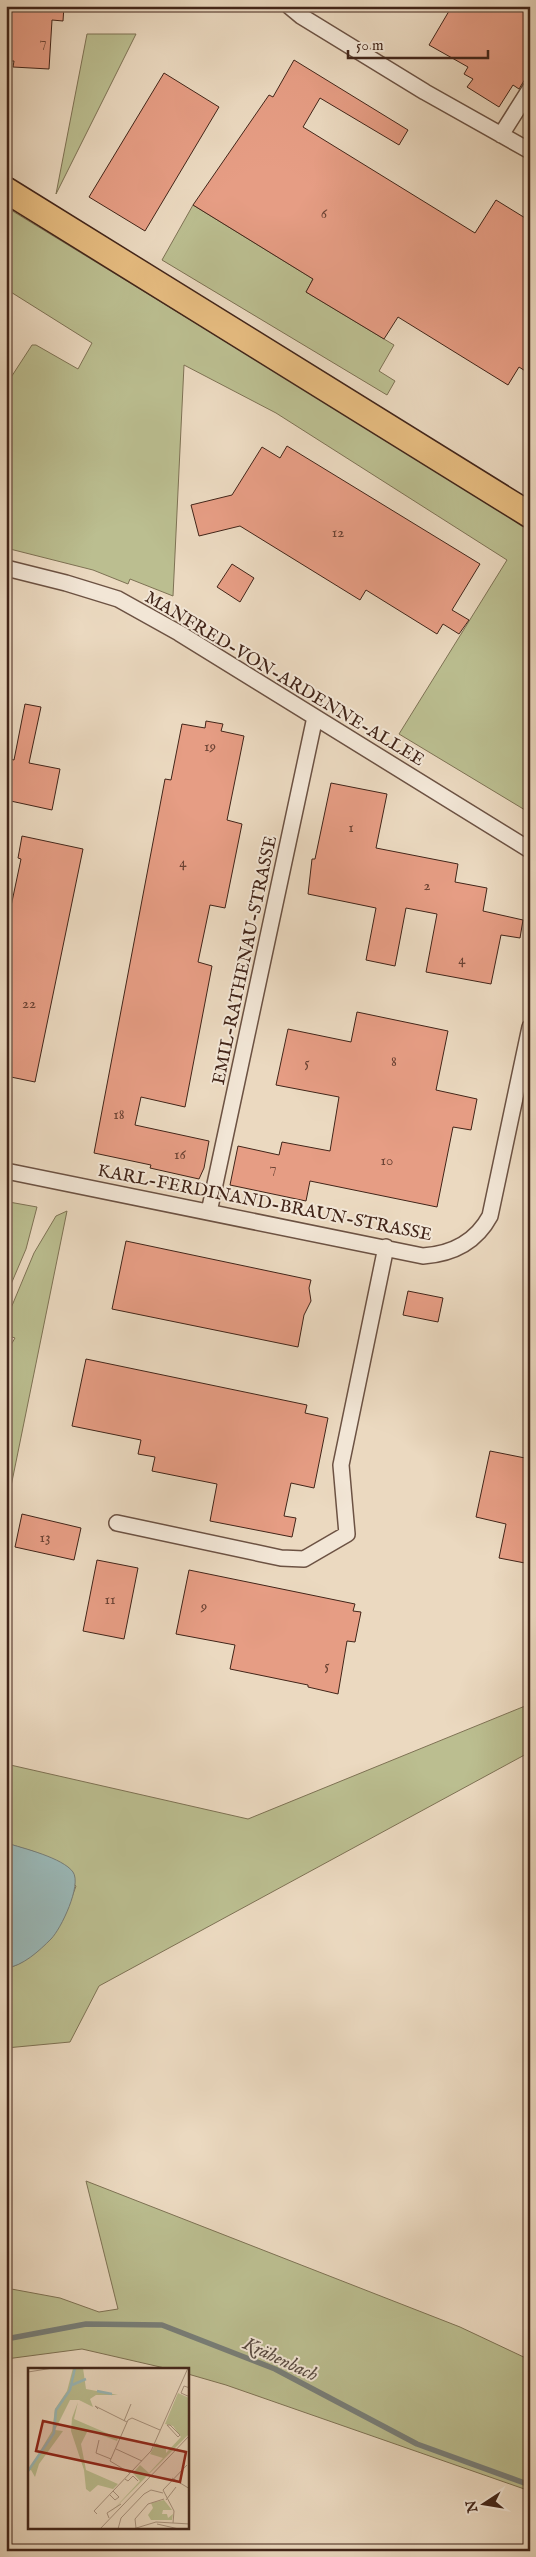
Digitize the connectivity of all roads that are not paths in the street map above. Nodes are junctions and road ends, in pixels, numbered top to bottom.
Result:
1 (289, 6) edge
2 (530, 88) edge
3 (501, 135) junction
4 (530, 151) edge
5 (6, 190) edge
6 (530, 515) edge
7 (6, 568) edge
8 (315, 716) junction
9 (530, 850) edge
10 (530, 1027) edge
11 (6, 1171) edge
12 (210, 1212) junction
13 (386, 1247) junction
14 (117, 1523) dead end

1 - 3 street
2 - 3 street
3 - 4 street
5 - 6 main road
7 - 8 street, MANFRED-VON-ARDENNE-ALLEE
8 - 9 street, MANFRED-VON-ARDENNE-ALLEE
8 - 12 street, EMIL-RATHENAU-STRASSE
10 - 13 street, KARL-FERDINAND-BRAUN-STRASSE
11 - 12 street, KARL-FERDINAND-BRAUN-STRASSE
12 - 13 street, KARL-FERDINAND-BRAUN-STRASSE
13 - 14 street

